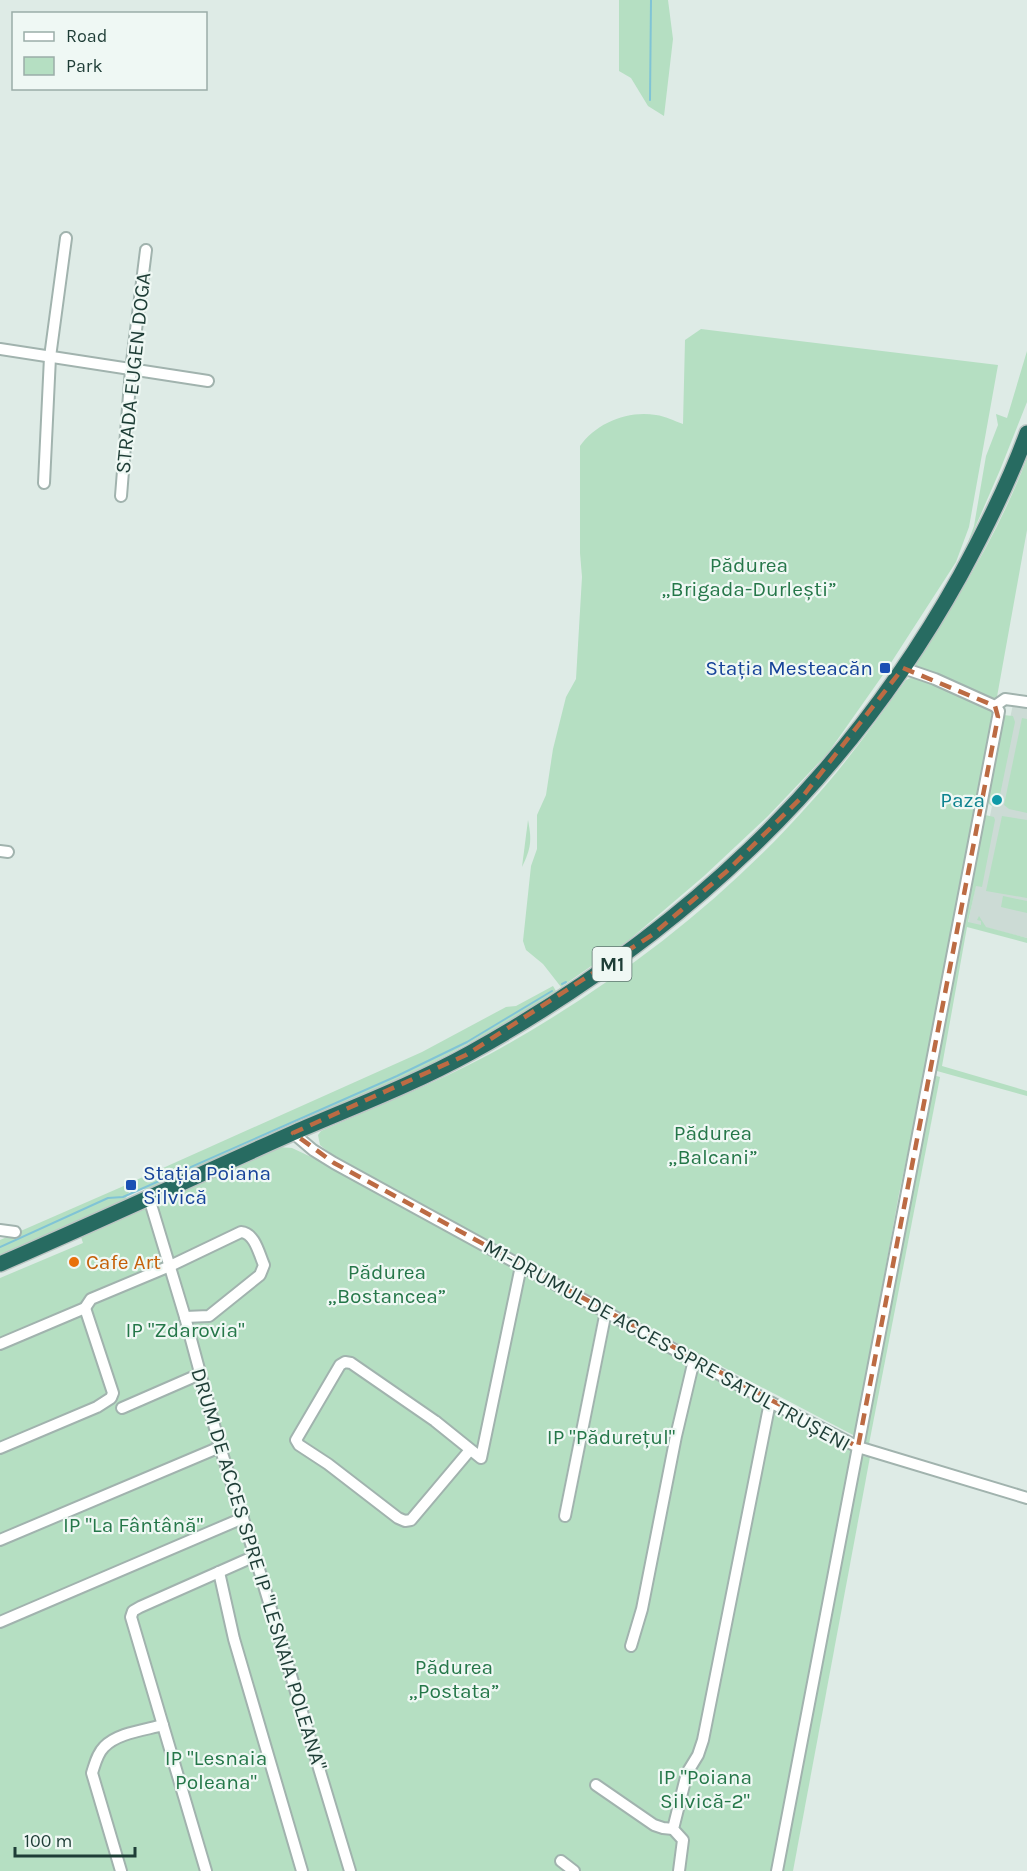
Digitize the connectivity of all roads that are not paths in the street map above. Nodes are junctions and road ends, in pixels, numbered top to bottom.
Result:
1 (66, 238) dead end
2 (146, 250) dead end
3 (0, 349) edge
4 (50, 357) junction
5 (131, 370) junction
6 (208, 381) dead end
7 (1027, 434) edge
8 (44, 483) dead end
9 (121, 496) dead end
10 (903, 668) junction
11 (1027, 702) edge
12 (995, 706) junction
13 (293, 1133) junction
14 (149, 1197) junction
15 (0, 1230) edge
16 (15, 1232) dead end
17 (0, 1264) edge
18 (170, 1266) junction
19 (521, 1266) junction
20 (85, 1308) junction
21 (606, 1311) junction
22 (185, 1317) junction
23 (0, 1344) edge
24 (694, 1360) junction
25 (200, 1374) junction
26 (770, 1402) junction
27 (122, 1408) dead end
28 (220, 1447) junction
29 (858, 1447) junction
30 (0, 1448) edge
31 (470, 1450) junction
32 (1027, 1498) edge
33 (565, 1516) dead end
34 (243, 1518) junction
35 (0, 1540) edge
36 (255, 1556) junction
37 (219, 1572) junction
38 (0, 1622) edge
39 (631, 1646) dead end
40 (163, 1725) junction
41 (596, 1785) dead end
42 (673, 1829) junction
43 (561, 1861) dead end
44 (121, 1871) edge
45 (206, 1871) edge
46 (302, 1871) edge
47 (350, 1871) edge
48 (574, 1871) edge
49 (679, 1871) edge
50 (777, 1871) edge

1 - 4 street
2 - 5 street, STRADA EUGEN DOGA
3 - 4 street
4 - 5 street
4 - 8 street
5 - 6 street
5 - 9 street, STRADA EUGEN DOGA
7 - 10 highway, M1
10 - 12 street
10 - 13 highway, M1
11 - 12 street
12 - 29 street
13 - 14 highway, M1
13 - 19 street, M1-DRUMUL DE ACCES SPRE SATUL TRUȘENI
14 - 17 highway, M1
14 - 18 street, DRUM DE ACCES SPRE IP "LESNAIA POLEANA"
15 - 16 street
18 - 20 street
18 - 22 street, DRUM DE ACCES SPRE IP "LESNAIA POLEANA"
18 - 22 street
19 - 21 street, M1-DRUMUL DE ACCES SPRE SATUL TRUȘENI
19 - 31 street
20 - 23 street
20 - 30 street
21 - 24 street, M1-DRUMUL DE ACCES SPRE SATUL TRUȘENI
21 - 33 street
22 - 25 street, DRUM DE ACCES SPRE IP "LESNAIA POLEANA"
24 - 26 street, M1-DRUMUL DE ACCES SPRE SATUL TRUȘENI
24 - 39 street
25 - 27 street
25 - 28 street, DRUM DE ACCES SPRE IP "LESNAIA POLEANA"
26 - 29 street, M1-DRUMUL DE ACCES SPRE SATUL TRUȘENI
26 - 42 street
28 - 34 street, DRUM DE ACCES SPRE IP "LESNAIA POLEANA"
28 - 35 street
29 - 32 street
29 - 50 street, M1-DRUMUL DE ACCES SPRE SATUL TRUȘENI
31 - 31 street
34 - 36 street, DRUM DE ACCES SPRE IP "LESNAIA POLEANA"
34 - 38 street
36 - 37 street
36 - 47 street, DRUM DE ACCES SPRE IP "LESNAIA POLEANA"
37 - 40 street
37 - 46 street
40 - 44 street
40 - 45 street
41 - 42 street
42 - 49 street
43 - 48 street

